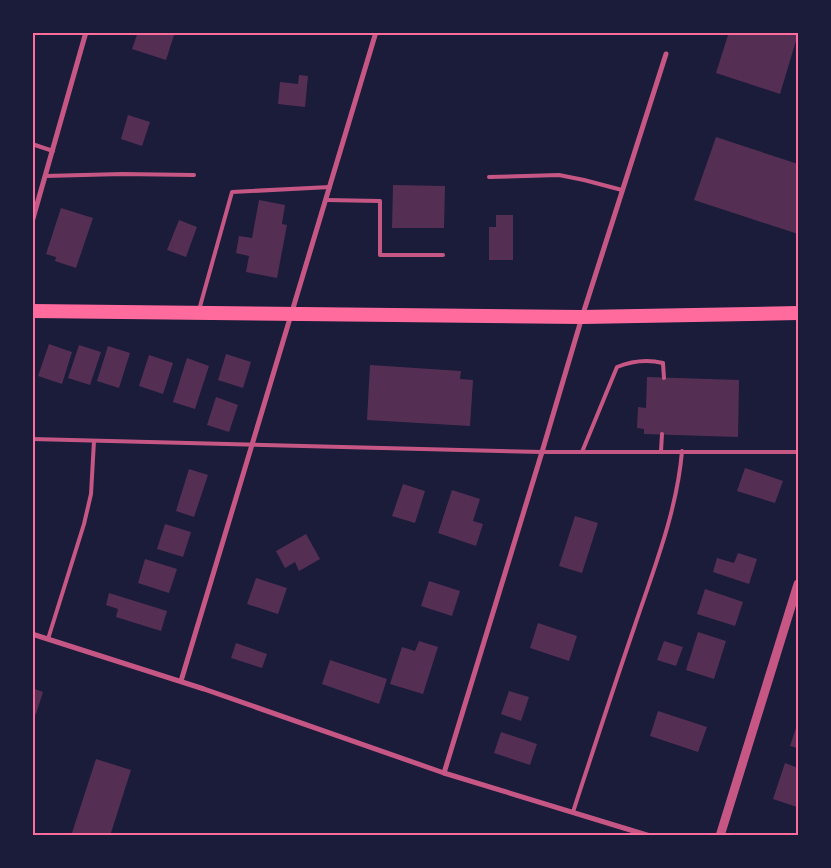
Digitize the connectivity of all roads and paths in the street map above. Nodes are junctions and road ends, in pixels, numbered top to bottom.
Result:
1 (86, 32) edge
2 (376, 32) edge
3 (666, 54) dead end
4 (32, 144) edge
5 (53, 151) junction
6 (45, 176) junction
7 (194, 176) dead end
8 (489, 177) dead end
9 (330, 187) junction
10 (622, 190) junction
11 (326, 200) junction
12 (32, 222) edge
13 (443, 255) dead end
14 (32, 311) edge
15 (198, 312) junction
16 (798, 313) edge
17 (292, 314) junction
18 (582, 317) junction
19 (664, 378) dead end
20 (662, 434) dead end
21 (32, 439) edge
22 (94, 441) junction
23 (252, 445) junction
24 (682, 451) junction
25 (542, 452) junction
26 (582, 452) junction
27 (661, 452) junction
28 (798, 452) edge
29 (798, 584) edge
30 (32, 634) edge
31 (48, 639) junction
32 (180, 681) junction
33 (444, 773) junction
34 (573, 812) junction
35 (650, 836) edge
36 (720, 836) edge

1 - 5 street
2 - 9 street
3 - 10 street
4 - 5 lane
5 - 6 street
6 - 7 lane
6 - 12 street
8 - 10 lane
9 - 11 street
9 - 15 lane
10 - 18 street
11 - 13 lane
11 - 17 street
14 - 15 highway
15 - 17 highway
16 - 18 highway
17 - 18 highway
17 - 23 street
18 - 25 street
19 - 26 lane
20 - 27 lane
21 - 22 lane
22 - 23 lane
22 - 31 lane
23 - 25 lane
23 - 32 street
24 - 27 lane
24 - 28 lane
24 - 34 lane
25 - 26 lane
25 - 33 street
26 - 27 lane
29 - 36 street
30 - 31 street
31 - 32 street
32 - 33 street
33 - 34 street
34 - 35 street

